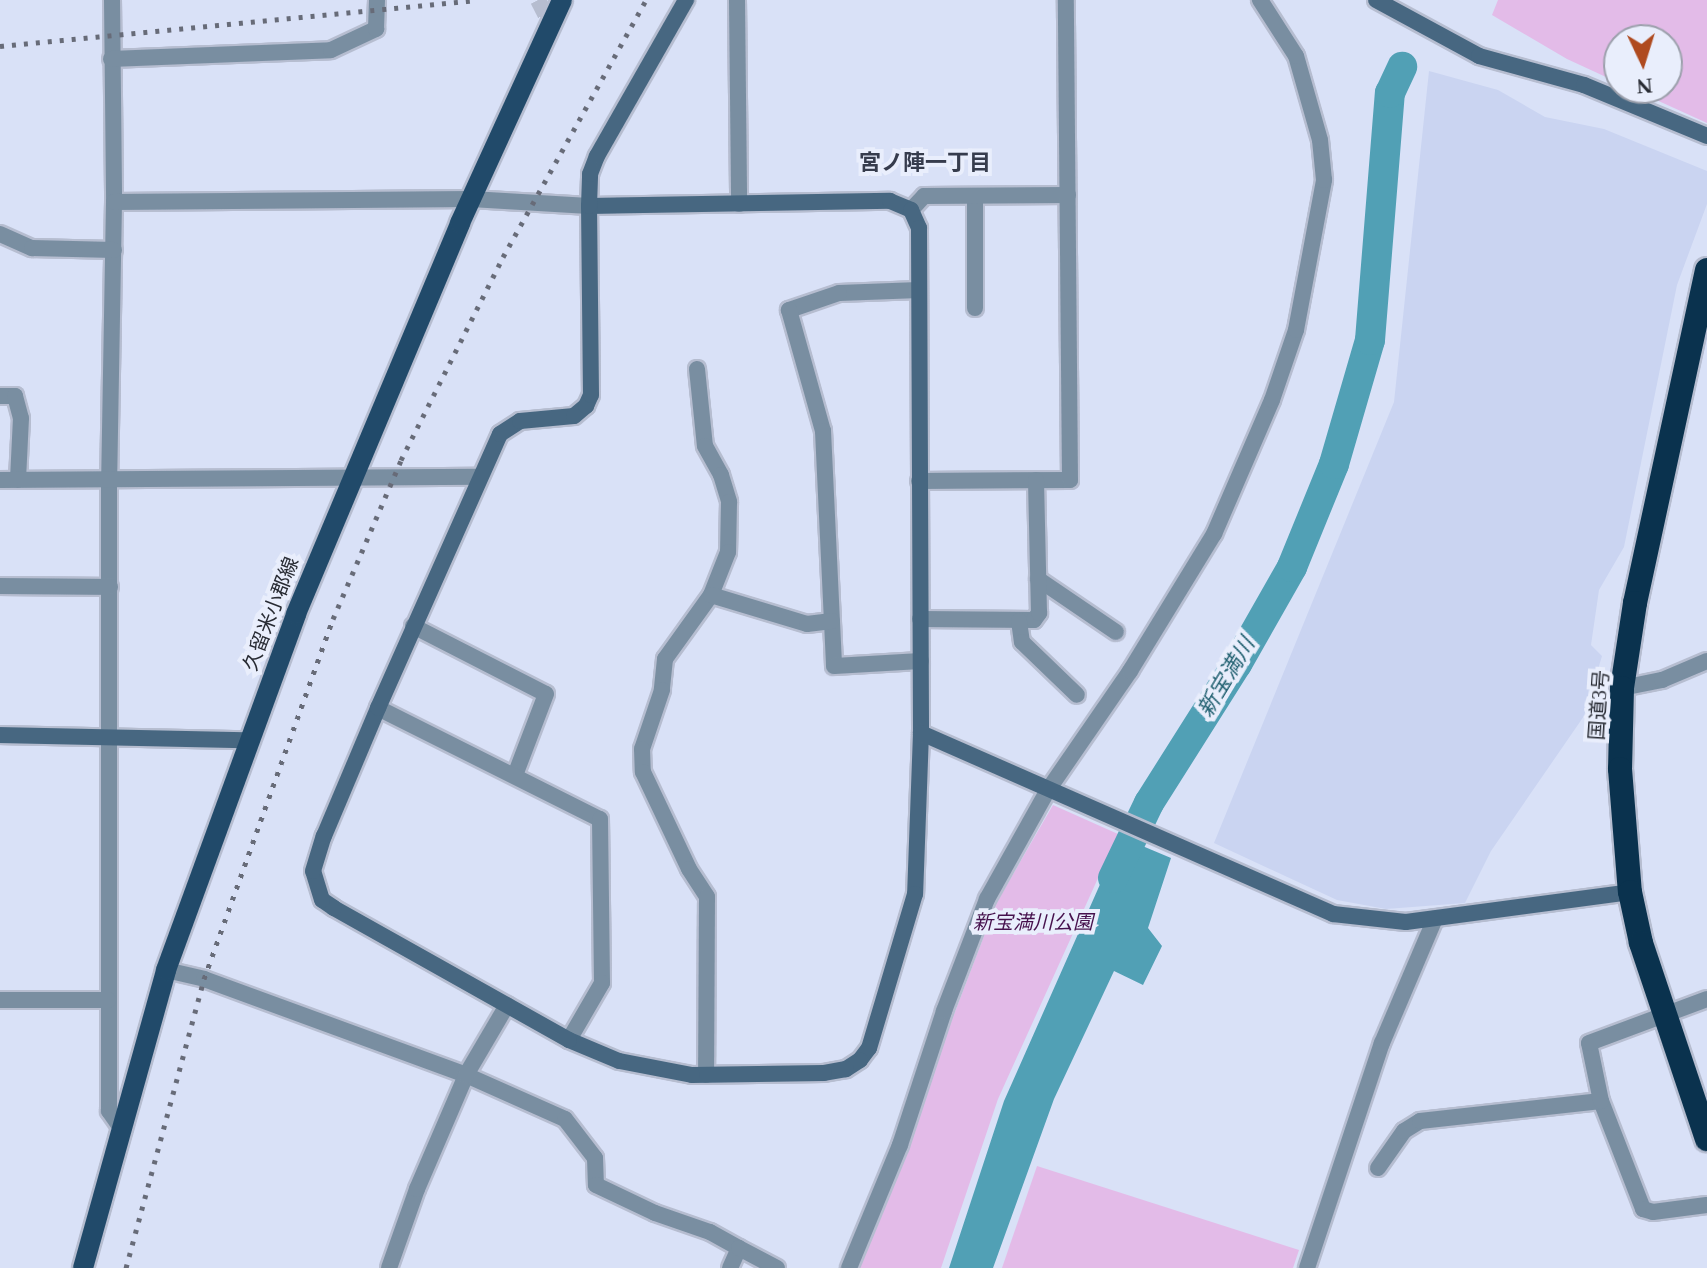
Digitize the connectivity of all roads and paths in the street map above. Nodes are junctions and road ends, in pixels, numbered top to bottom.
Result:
1 (112, 0) edge
2 (377, 0) edge
3 (562, 0) edge
4 (686, 0) edge
5 (737, 0) edge
6 (1066, 0) edge
7 (1260, 0) edge
8 (1376, 0) edge
9 (111, 59) junction
10 (1707, 136) edge
11 (1068, 195) junction
12 (975, 196) junction
13 (471, 199) junction
14 (114, 202) junction
15 (739, 204) junction
16 (589, 206) junction
17 (911, 210) junction
18 (0, 234) edge
19 (114, 250) junction
20 (1707, 270) edge
21 (919, 290) junction
22 (975, 308) dead end
23 (697, 369) dead end
24 (0, 396) edge
25 (352, 476) junction
26 (479, 477) junction
27 (0, 480) edge
28 (18, 480) junction
29 (109, 480) junction
30 (1036, 480) junction
31 (919, 481) junction
32 (1038, 579) junction
33 (0, 586) edge
34 (110, 587) junction
35 (711, 595) junction
36 (920, 619) junction
37 (832, 621) junction
38 (1019, 621) junction
39 (413, 626) junction
40 (1116, 632) dead end
41 (921, 661) junction
42 (1707, 661) edge
43 (1622, 688) junction
44 (1077, 695) dead end
45 (378, 708) junction
46 (921, 733) junction
47 (0, 735) edge
48 (111, 735) junction
49 (249, 740) junction
50 (515, 775) junction
51 (1048, 790) junction
52 (1630, 892) junction
53 (1435, 919) junction
54 (166, 970) junction
55 (1707, 999) edge
56 (0, 1000) edge
57 (108, 1000) junction
58 (507, 1005) junction
59 (1664, 1016) junction
60 (569, 1040) junction
61 (466, 1075) junction
62 (706, 1075) junction
63 (1601, 1101) junction
64 (123, 1131) junction
65 (1707, 1139) edge
66 (1378, 1168) dead end
67 (1707, 1205) edge
68 (739, 1248) junction
69 (83, 1268) edge
70 (389, 1268) edge
71 (730, 1268) edge
72 (777, 1268) edge
73 (849, 1268) edge
74 (1307, 1268) edge

1 - 9 street
2 - 9 street
3 - 13 main road, 久留米小郡線
4 - 16 street
5 - 15 street
6 - 11 street
7 - 51 street
8 - 10 street
9 - 14 street
11 - 12 street
11 - 30 street
12 - 17 street
12 - 22 street
13 - 14 street
13 - 16 street
13 - 25 main road, 久留米小郡線
14 - 19 street
15 - 16 street
15 - 17 street
16 - 26 street
17 - 21 street
18 - 19 street
19 - 29 street
20 - 43 highway, 国道3号
21 - 31 street
21 - 37 street
23 - 35 street
24 - 28 street
25 - 26 street
25 - 29 street
25 - 49 main road, 久留米小郡線
26 - 39 street
27 - 28 street
28 - 29 street
29 - 34 street
30 - 31 street
30 - 32 street
31 - 36 street
32 - 38 street
32 - 40 street
33 - 34 street
34 - 48 street
35 - 37 street
35 - 62 street
36 - 38 street
36 - 41 street
37 - 41 street
38 - 44 street
39 - 45 street
39 - 50 street
41 - 46 street
42 - 43 street
43 - 52 highway, 国道3号
45 - 50 street
45 - 58 street
46 - 51 street
46 - 62 street
47 - 48 street
48 - 49 street
48 - 57 street
49 - 54 main road, 久留米小郡線
50 - 60 street
51 - 53 street
51 - 73 street
52 - 53 street
52 - 59 highway, 国道3号
53 - 74 street
54 - 61 street
54 - 64 main road, 久留米小郡線
55 - 59 street
56 - 57 street
57 - 64 street
58 - 60 street
58 - 61 street
59 - 63 street
59 - 65 highway, 国道3号
60 - 62 street
61 - 68 street
61 - 70 street
63 - 66 street
63 - 67 street
64 - 69 main road, 久留米小郡線
68 - 71 street
68 - 72 street

